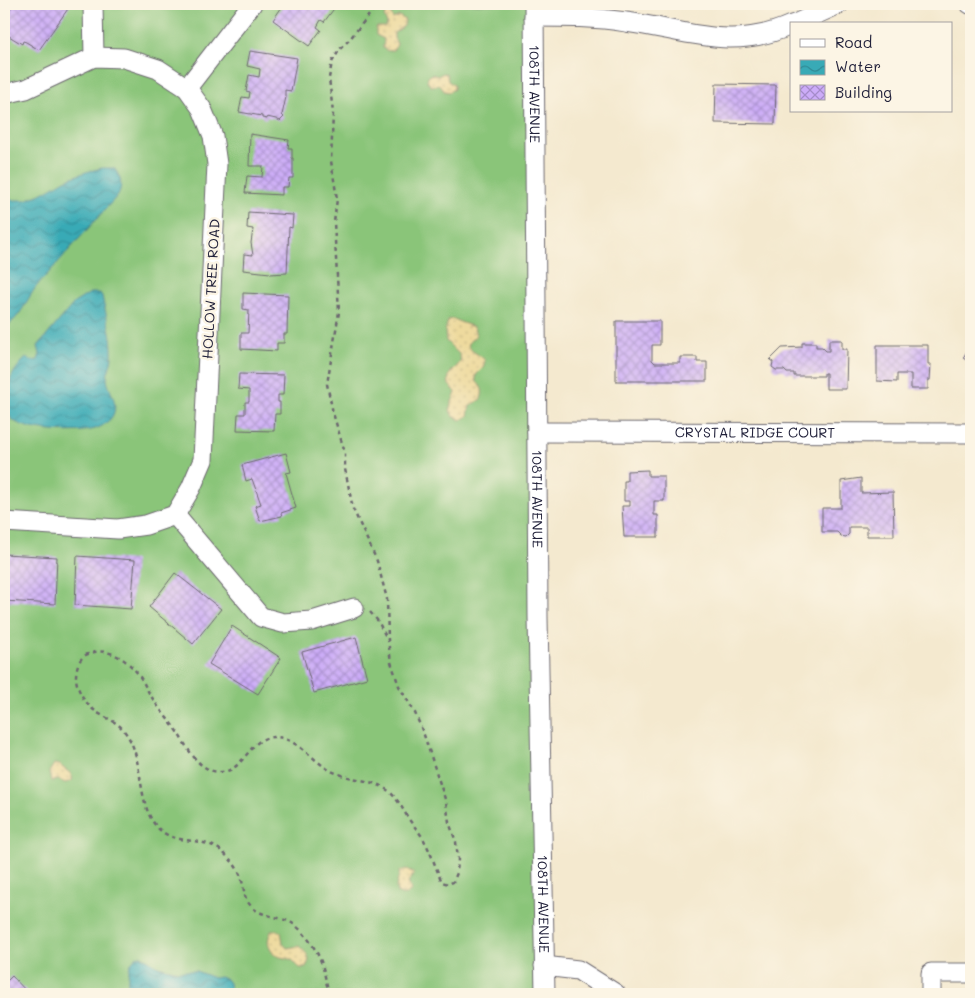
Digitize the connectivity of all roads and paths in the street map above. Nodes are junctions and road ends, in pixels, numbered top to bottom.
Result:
1 (93, 4) edge
2 (252, 4) edge
3 (840, 4) edge
4 (534, 10) edge
5 (800, 22) edge
6 (790, 25) edge
7 (94, 57) junction
8 (187, 88) junction
9 (4, 94) edge
10 (537, 432) junction
11 (971, 433) edge
12 (175, 515) junction
13 (4, 522) edge
14 (354, 608) joint
15 (388, 640) dead end
16 (544, 966) junction
17 (971, 973) edge
18 (544, 994) edge
19 (616, 994) edge
20 (931, 994) edge

1 - 7 street
2 - 8 street
3 - 5 street
4 - 6 street
4 - 10 street, 108TH AVENUE
7 - 8 street, HOLLOW TREE ROAD
7 - 9 street, HOLLOW TREE ROAD
8 - 12 street, HOLLOW TREE ROAD
10 - 11 street, CRYSTAL RIDGE COURT
10 - 16 street, 108TH AVENUE
12 - 13 street
12 - 14 street
14 - 15 path
16 - 18 street, 108TH AVENUE
16 - 19 street
17 - 20 street

